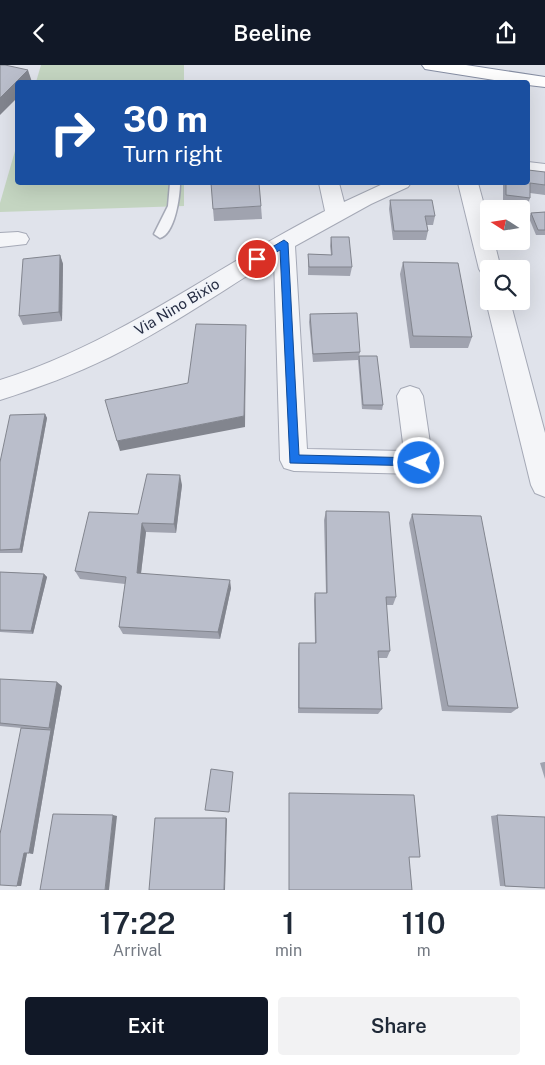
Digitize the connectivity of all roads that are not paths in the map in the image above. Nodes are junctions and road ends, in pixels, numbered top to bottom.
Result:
1 (431, 65) edge
2 (545, 82) edge
3 (530, 168) edge
4 (545, 170) edge
5 (175, 185) edge
6 (329, 185) edge
7 (396, 185) edge
8 (469, 185) edge
9 (336, 214) junction
10 (160, 234) dead end
11 (284, 243) junction
12 (488, 260) edge
13 (500, 310) edge
14 (0, 391) edge
15 (410, 396) dead end
16 (545, 485) edge

1 - 2 highway
3 - 4 street
5 - 10 lane
6 - 9 street
7 - 9 street, Via Nino Bixio
8 - 12 street
9 - 11 street, Via Nino Bixio
11 - 14 street, Via Nino Bixio
11 - 15 street
13 - 16 street

